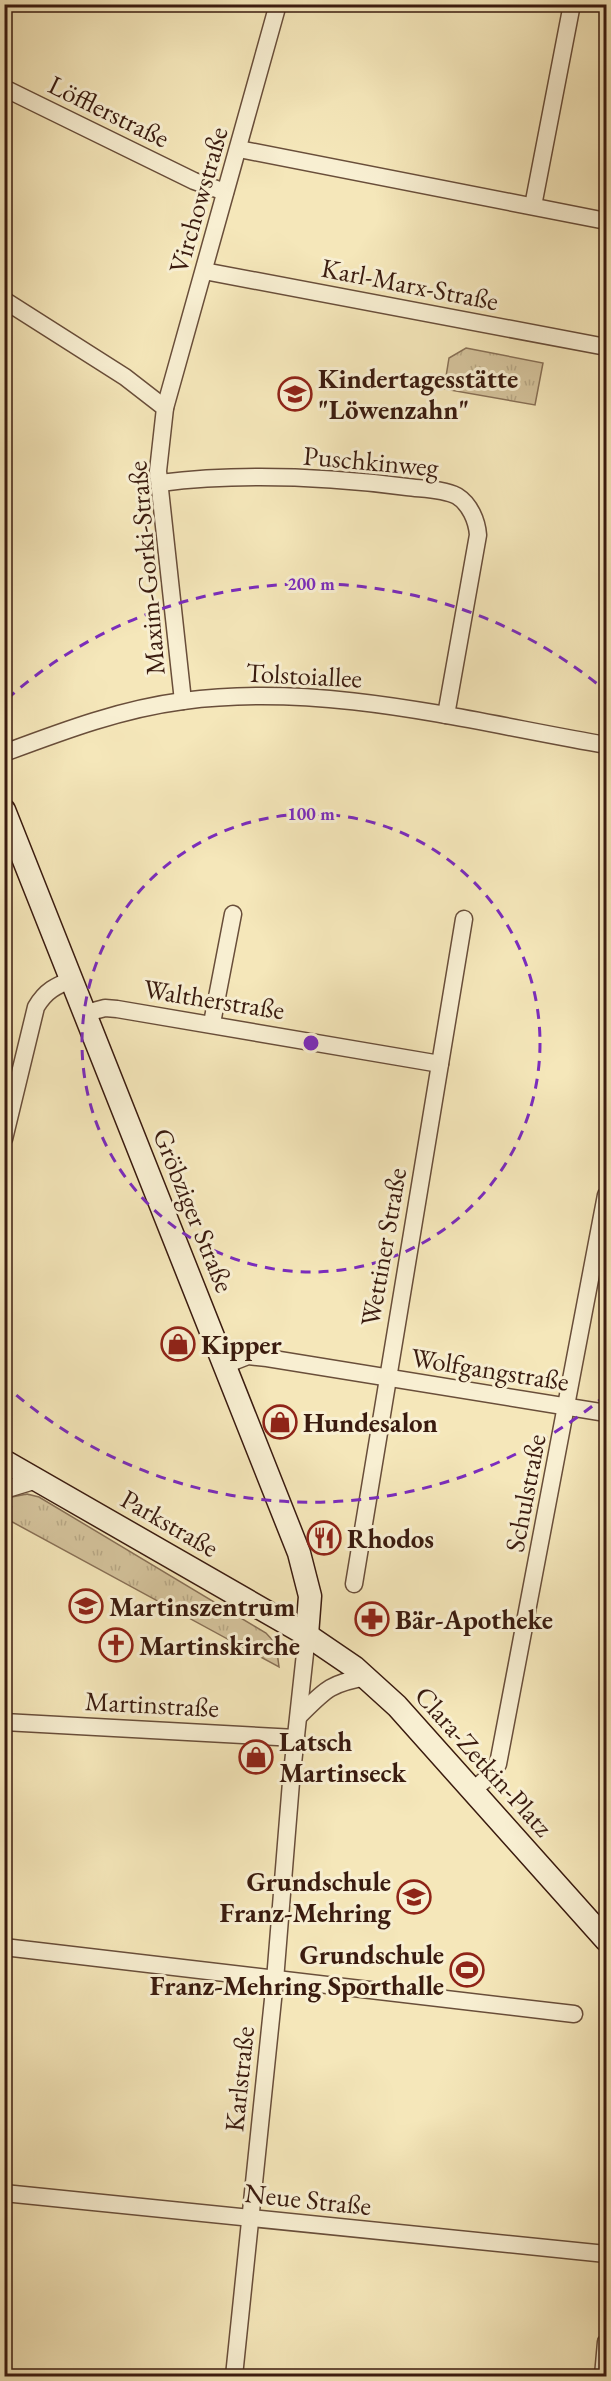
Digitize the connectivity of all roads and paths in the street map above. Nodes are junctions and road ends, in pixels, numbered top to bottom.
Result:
1 (572, 4) edge
2 (273, 6) edge
3 (4, 88) edge
4 (238, 149) junction
5 (225, 192) junction
6 (533, 206) junction
7 (606, 220) edge
8 (204, 271) junction
9 (4, 300) edge
10 (606, 346) edge
11 (165, 408) junction
12 (160, 483) junction
13 (183, 701) junction
14 (446, 715) junction
15 (606, 745) edge
16 (4, 753) edge
17 (4, 810) edge
18 (233, 914) dead end
19 (464, 919) dead end
20 (73, 980) junction
21 (86, 1013) junction
22 (212, 1023) junction
23 (440, 1064) junction
24 (4, 1139) edge
25 (606, 1195) edge
26 (225, 1365) junction
27 (387, 1379) junction
28 (567, 1407) junction
29 (606, 1413) edge
30 (4, 1461) edge
31 (37, 1480) junction
32 (4, 1490) edge
33 (354, 1584) dead end
34 (307, 1635) junction
35 (368, 1677) junction
36 (299, 1716) junction
37 (4, 1722) edge
38 (296, 1737) junction
39 (472, 1791) junction
40 (606, 1940) edge
41 (4, 1947) edge
42 (275, 1980) junction
43 (574, 2014) dead end
44 (4, 2193) edge
45 (250, 2219) junction
46 (606, 2254) edge
47 (606, 2342) edge
48 (234, 2376) edge
49 (603, 2376) edge

1 - 6 street
2 - 4 street, Virchowstraße
3 - 5 street, Löfflerstraße
4 - 5 street, Virchowstraße
4 - 6 street
5 - 8 street, Virchowstraße
6 - 7 street
8 - 10 street, Karl-Marx-Straße
8 - 11 street, Virchowstraße
9 - 11 street
11 - 12 street, Maxim-Gorki-Straße
12 - 13 street, Maxim-Gorki-Straße
12 - 14 street, Puschkinweg
13 - 14 street, Tolstoiallee
13 - 16 street, Tolstoiallee
14 - 15 street, Tolstoiallee
17 - 20 main road, Gröbziger Straße
18 - 22 street
19 - 23 street, Wettiner Straße
20 - 21 main road, Gröbziger Straße
20 - 24 street
21 - 22 street, Waltherstraße
21 - 26 main road, Gröbziger Straße
22 - 23 street, Waltherstraße
23 - 27 street, Wettiner Straße
25 - 28 street, Schulstraße
26 - 27 street, Wolfgangstraße
26 - 34 main road, Gröbziger Straße
27 - 28 street, Wolfgangstraße
27 - 33 street, Wettiner Straße
28 - 29 street, Wolfgangstraße
28 - 39 street, Schulstraße
30 - 31 main road, Parkstraße
31 - 32 street
31 - 34 main road, Parkstraße
34 - 35 main road, Clara-Zetkin-Platz
34 - 36 street, Karlstraße
35 - 36 street
35 - 39 main road, Clara-Zetkin-Platz
36 - 38 street, Karlstraße
37 - 38 street, Martinstraße
38 - 42 street, Karlstraße
39 - 40 main road, Clara-Zetkin-Platz
41 - 42 street
42 - 43 street
42 - 45 street, Karlstraße
44 - 45 street, Neue Straße
45 - 46 street, Neue Straße
45 - 48 street, Karlstraße
47 - 49 street

